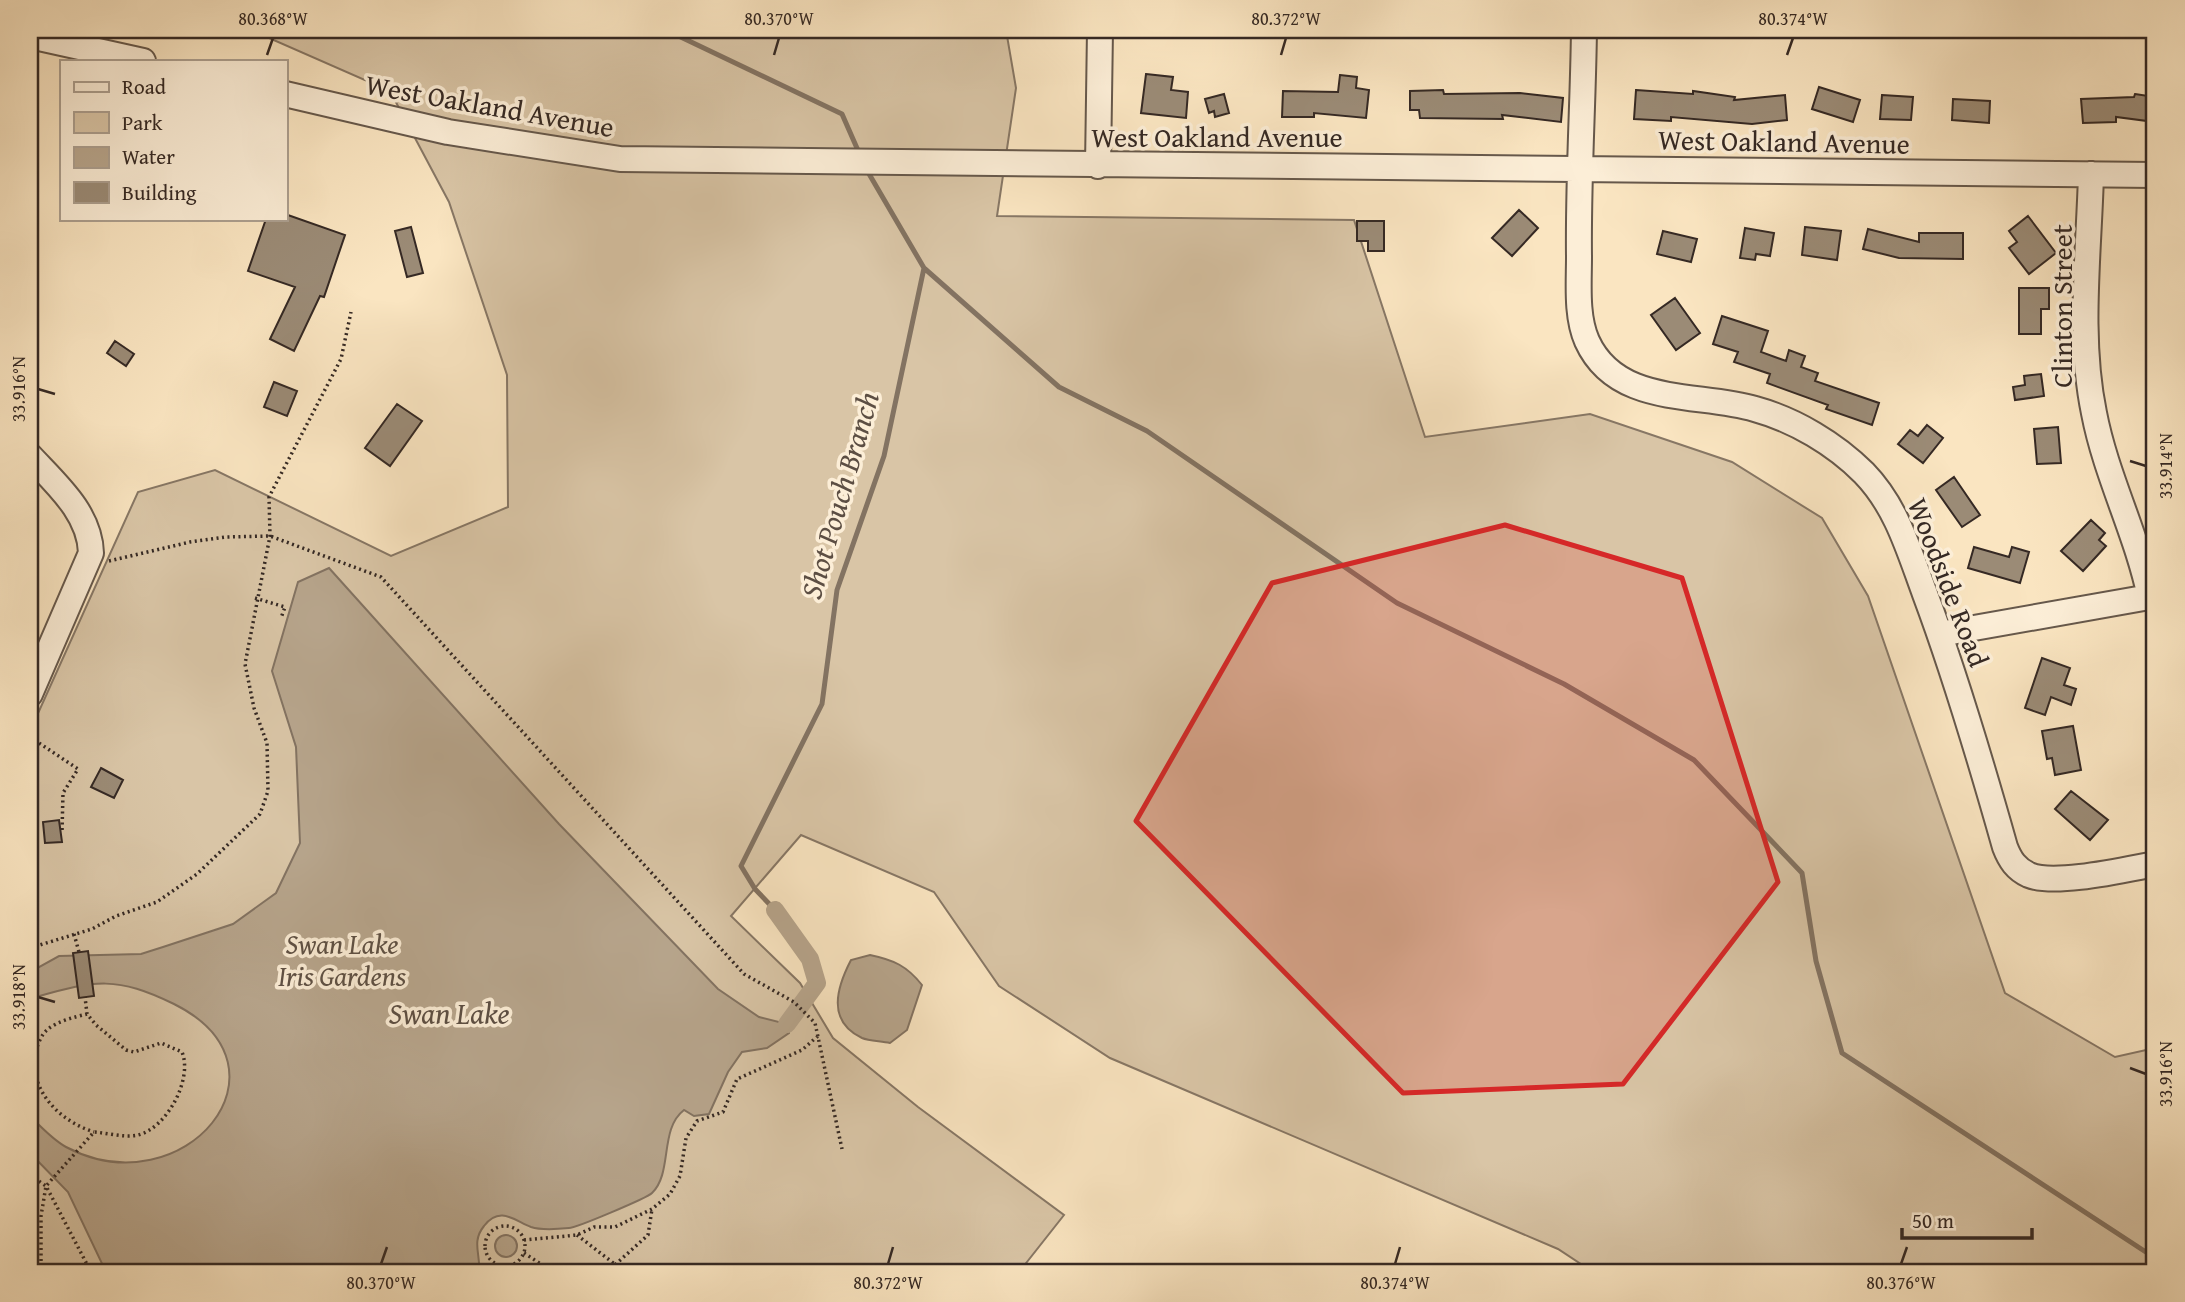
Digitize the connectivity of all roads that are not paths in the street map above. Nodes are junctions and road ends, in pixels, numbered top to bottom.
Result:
1 (1100, 30) edge
2 (1584, 30) edge
3 (30, 36) edge
4 (138, 60) edge
5 (287, 94) edge
6 (1098, 166) junction
7 (1581, 168) junction
8 (2091, 174) junction
9 (2155, 176) edge
10 (30, 456) edge
11 (2152, 596) edge
12 (1940, 634) junction
13 (30, 694) edge
14 (2155, 864) edge

1 - 6 street
2 - 7 street, Woodside Road
3 - 4 street
5 - 6 street, West Oakland Avenue
6 - 7 street, West Oakland Avenue
7 - 8 street, West Oakland Avenue
7 - 12 street, Woodside Road
8 - 9 street, West Oakland Avenue
8 - 11 street, Clinton Street
10 - 13 street
11 - 12 street
12 - 14 street, Woodside Road

